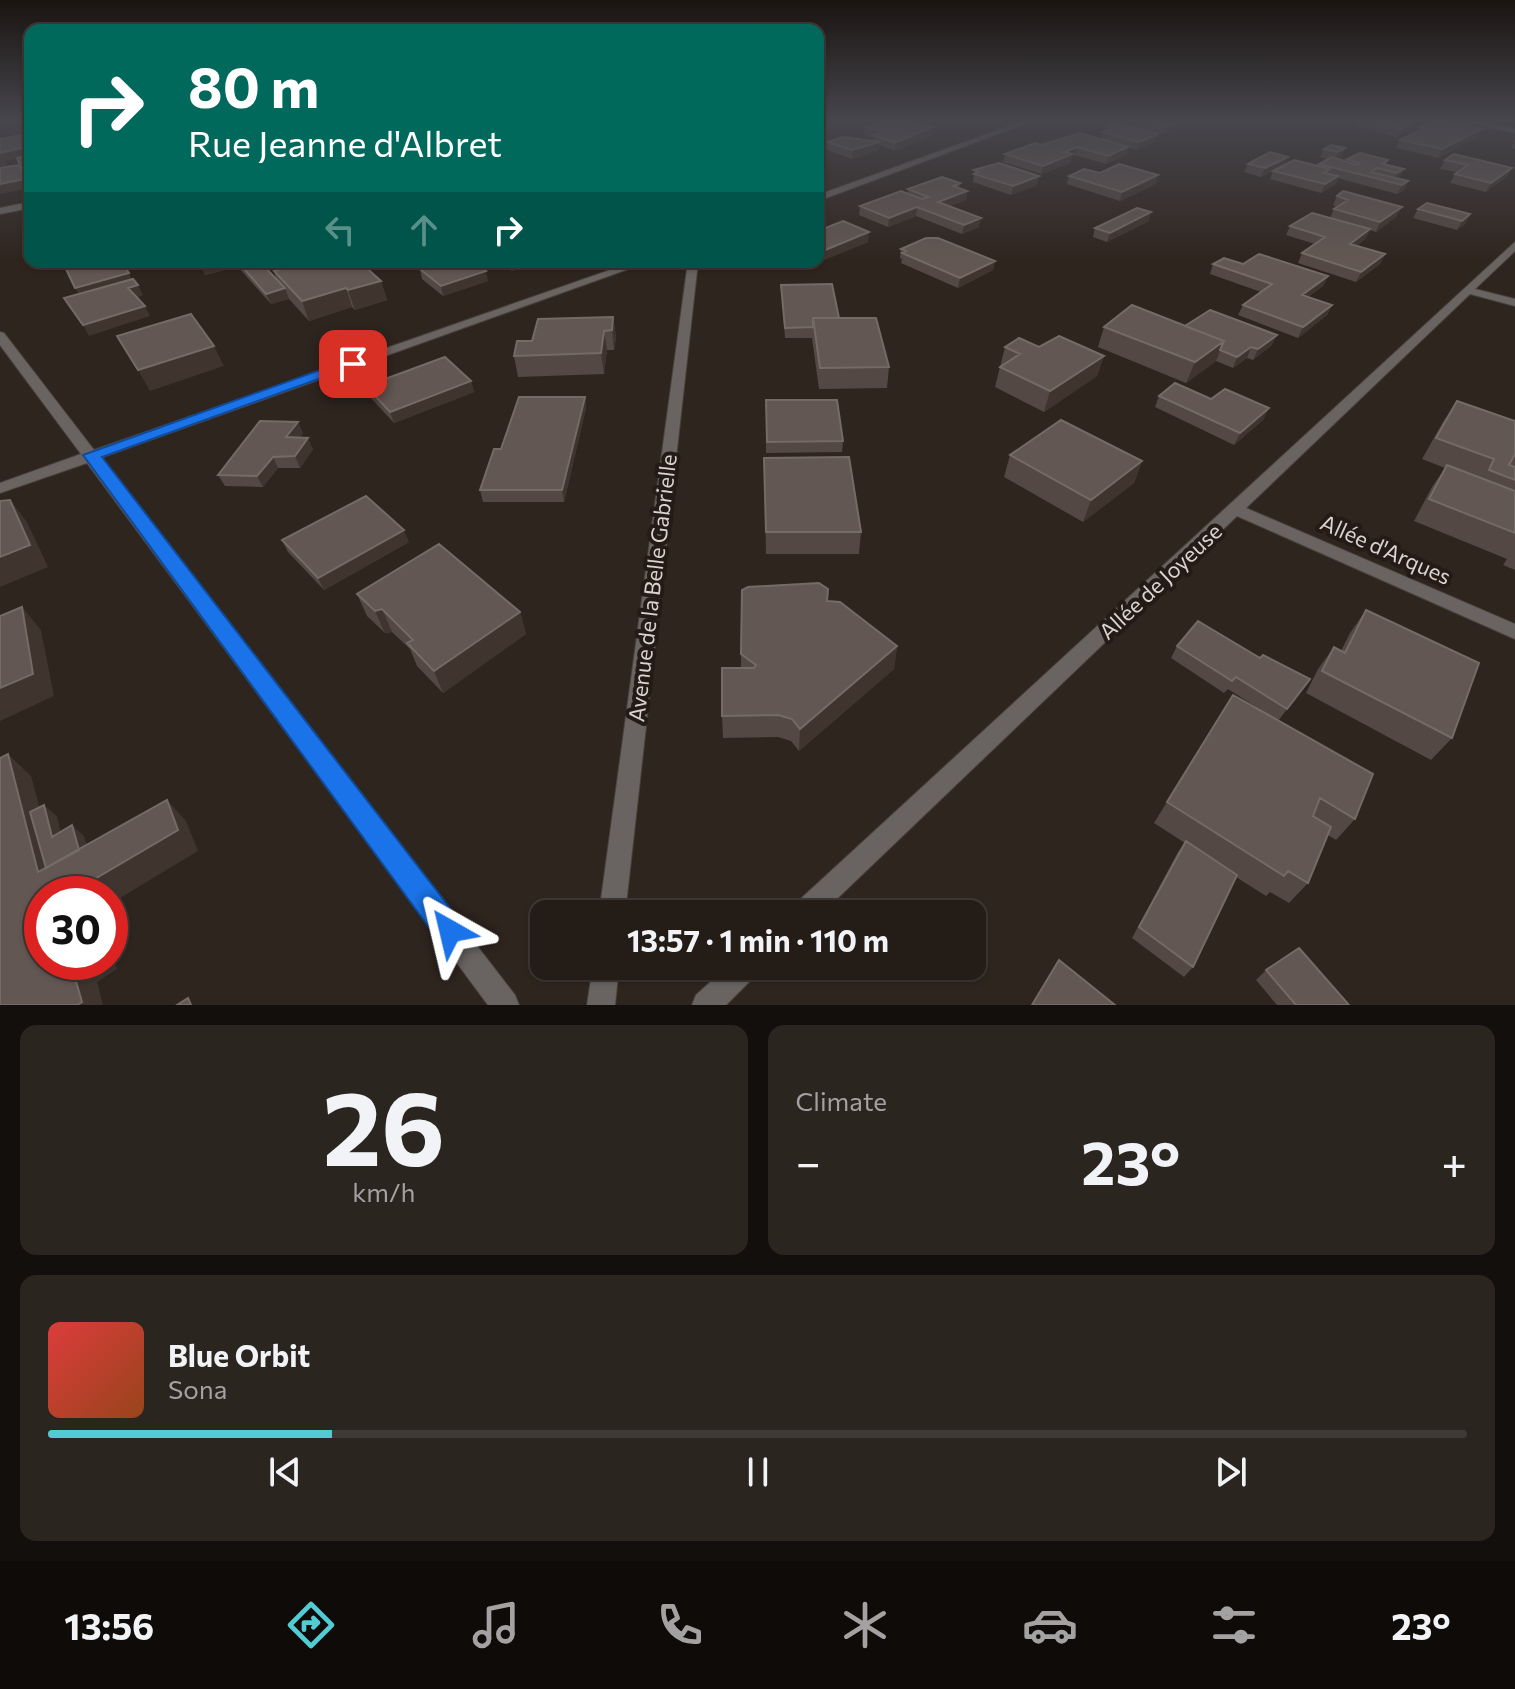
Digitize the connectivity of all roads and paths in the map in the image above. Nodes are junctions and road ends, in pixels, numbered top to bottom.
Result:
1 (900, 168) edge
2 (824, 196) edge
3 (24, 206) edge
4 (0, 211) edge
5 (1515, 245) edge
6 (626, 268) edge
7 (692, 268) edge
8 (1468, 290) junction
9 (1515, 303) edge
10 (0, 336) edge
11 (92, 455) junction
12 (0, 488) edge
13 (1237, 510) junction
14 (1515, 632) edge
15 (614, 900) edge
16 (818, 900) edge
17 (604, 980) edge
18 (732, 980) edge
19 (505, 1005) edge
20 (601, 1005) edge
21 (706, 1005) edge

1 - 2 street
3 - 4 street
5 - 8 street, Allée de Joyeuse
6 - 11 street
7 - 15 street, Avenue de la Belle Gabrielle
8 - 9 street
8 - 13 street, Allée de Joyeuse
10 - 11 street
11 - 12 street
11 - 19 street
13 - 14 street, Allée d'Arques
13 - 16 street, Allée de Joyeuse
17 - 20 street
18 - 21 street

